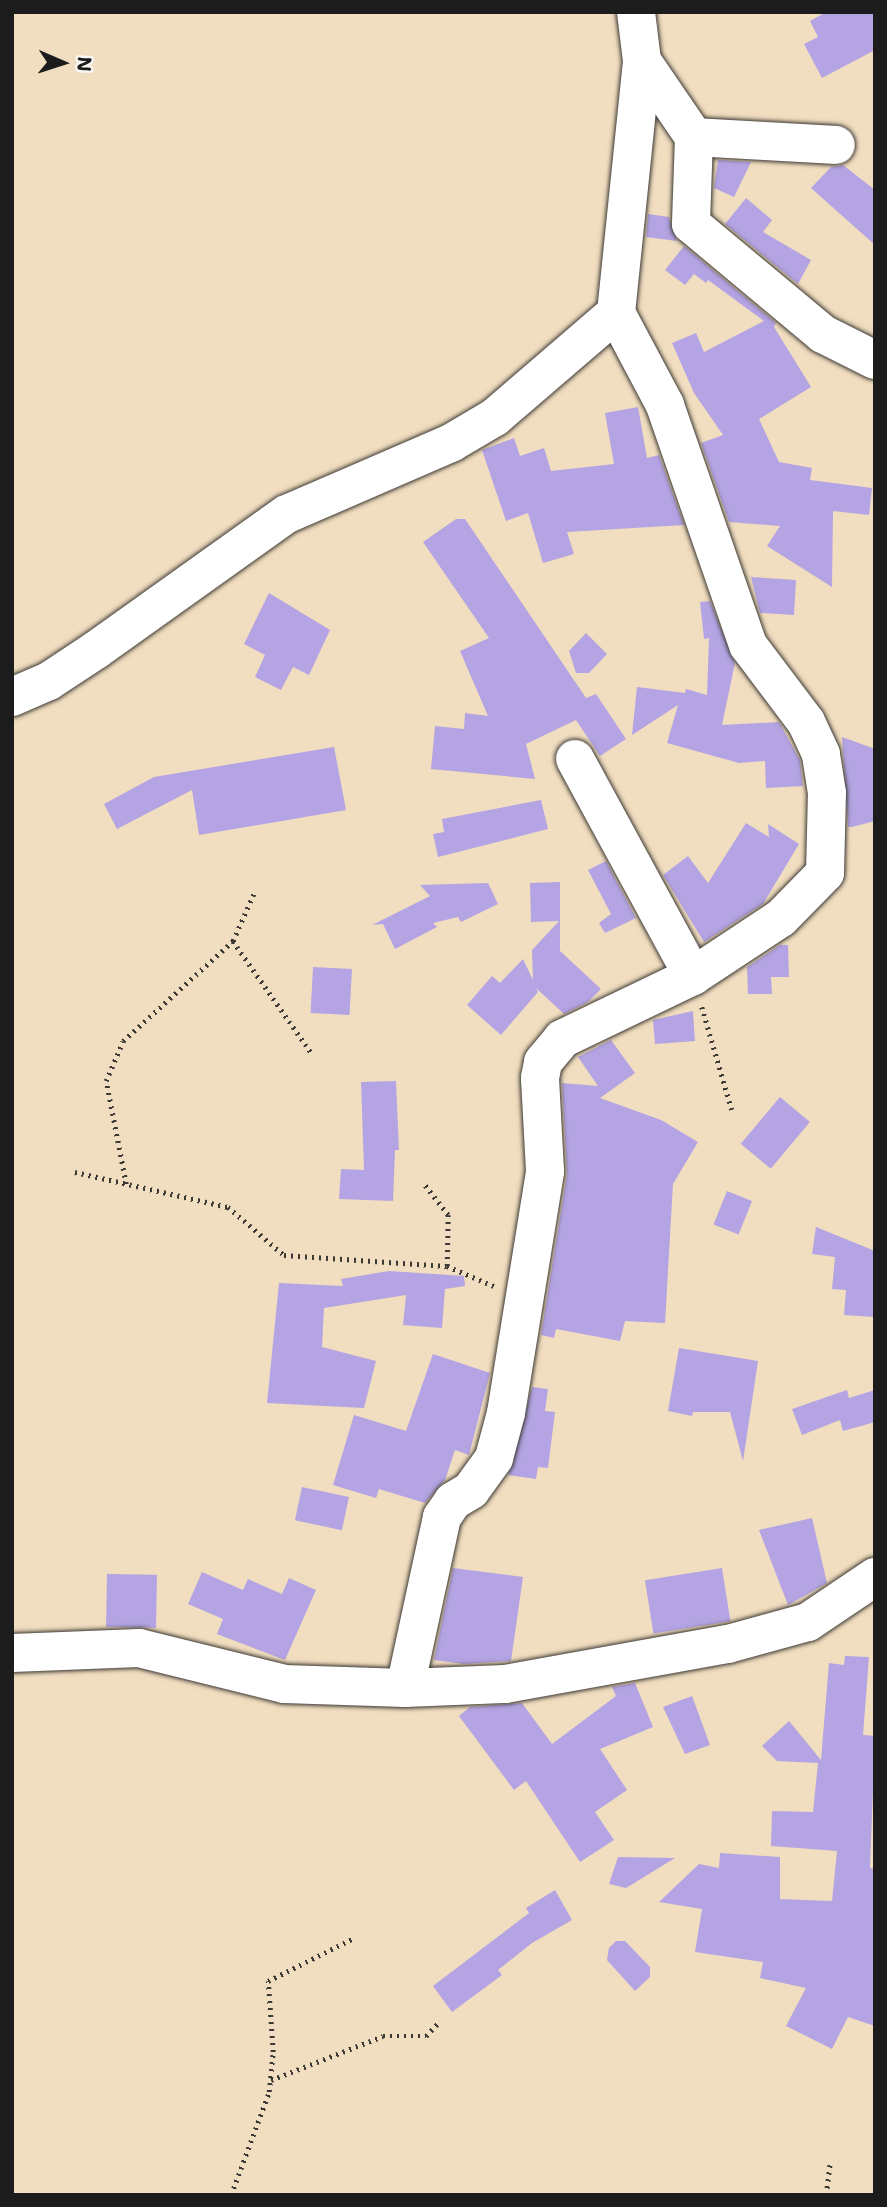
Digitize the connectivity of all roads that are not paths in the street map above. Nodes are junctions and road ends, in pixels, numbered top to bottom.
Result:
1 (636, 12) edge
2 (642, 61) junction
3 (694, 136) junction
4 (836, 145) dead end
5 (616, 313) junction
6 (875, 360) edge
7 (12, 697) edge
8 (575, 759) dead end
9 (693, 976) junction
10 (875, 1577) edge
11 (12, 1653) edge
12 (405, 1688) junction

1 - 2 street
2 - 3 street
2 - 5 street
3 - 4 street
3 - 6 street
5 - 7 street
5 - 9 street
8 - 9 street
9 - 12 street
10 - 12 street
11 - 12 street

